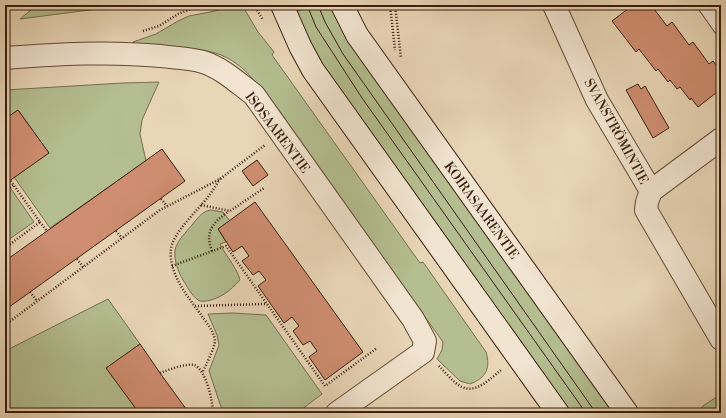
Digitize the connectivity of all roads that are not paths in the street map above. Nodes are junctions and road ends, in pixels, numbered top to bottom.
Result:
1 (282, 5) edge
2 (342, 5) edge
3 (554, 5) edge
4 (704, 5) edge
5 (721, 29) edge
6 (5, 58) edge
7 (721, 139) edge
8 (651, 191) junction
9 (721, 339) edge
10 (337, 413) edge
11 (558, 413) edge
12 (627, 413) edge

1 - 11 street
2 - 12 street, KOIRASAARENTIE
3 - 8 street, SVANSTRÖMINTIE
4 - 5 lane
6 - 10 street, ISOSAARENTIE
7 - 8 street
8 - 9 street, SVANSTRÖMINTIE

